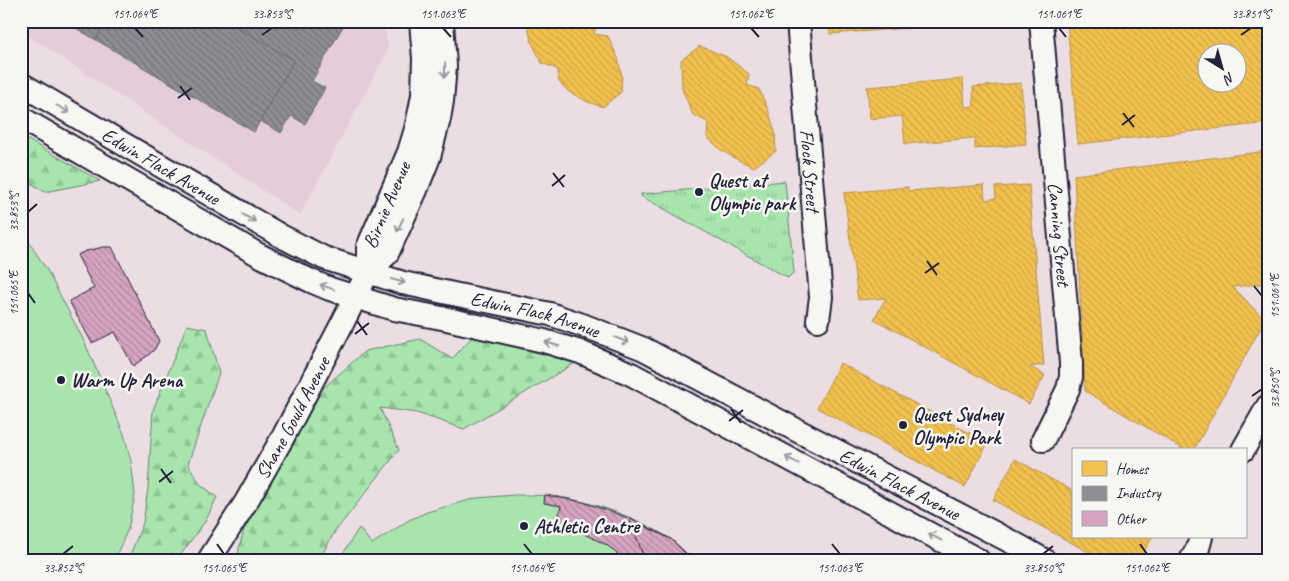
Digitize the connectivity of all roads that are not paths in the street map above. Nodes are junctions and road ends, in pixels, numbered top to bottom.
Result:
1 (421, 21) edge
2 (442, 21) edge
3 (798, 21) edge
4 (1041, 21) edge
5 (21, 84) edge
6 (21, 118) edge
7 (426, 131) junction
8 (368, 272) junction
9 (355, 296) junction
10 (818, 320) dead end
11 (1268, 406) edge
12 (1043, 440) dead end
13 (1244, 448) edge
14 (1201, 538) edge
15 (210, 560) edge
16 (978, 560) edge
17 (1044, 560) edge
18 (1191, 560) edge

1 - 7 street, Birnie Avenue
2 -> 7 street, Birnie Avenue
3 - 10 street, Flock Street
4 - 12 street, Canning Street
5 -> 8 street, Edwin Flack Avenue
9 -> 6 street, Edwin Flack Avenue
7 - 8 street, Birnie Avenue
8 - 9 street, Shane Gould Avenue
8 -> 17 street, Edwin Flack Avenue
9 - 15 street, Shane Gould Avenue
16 -> 9 street, Edwin Flack Avenue
11 - 13 street
14 - 18 street

